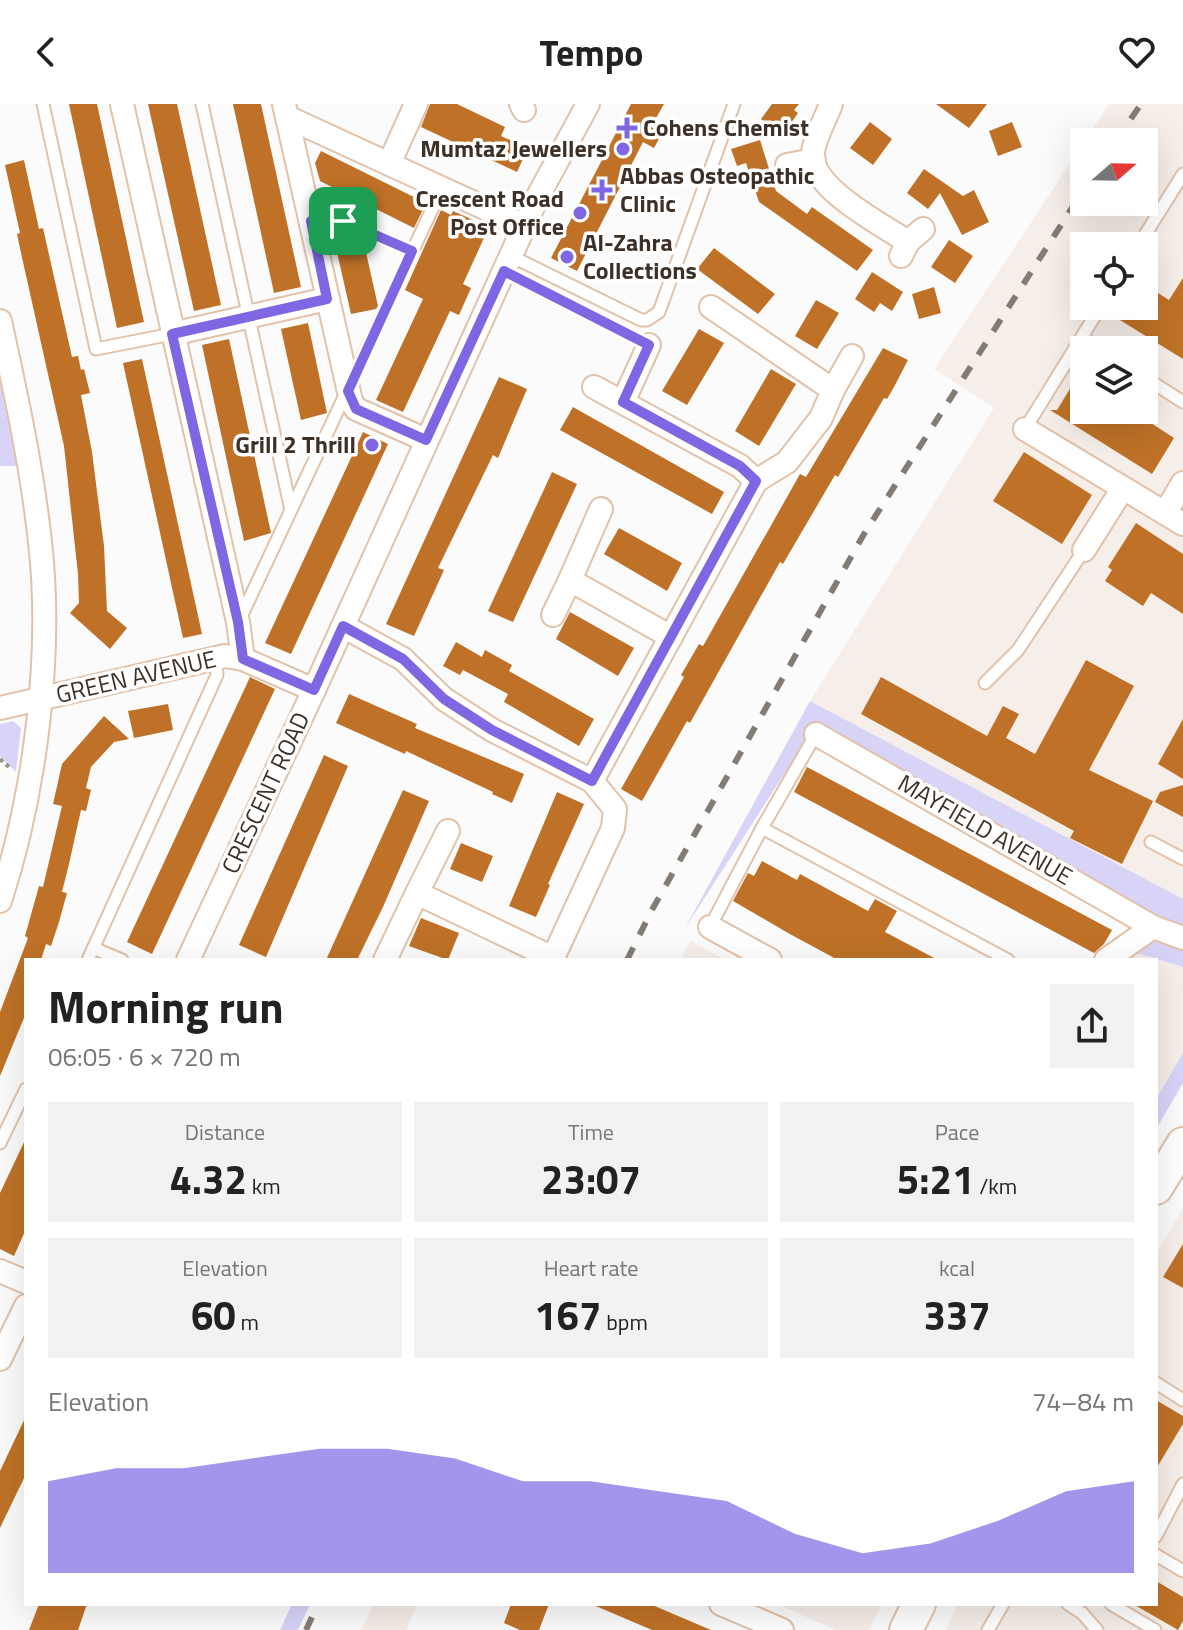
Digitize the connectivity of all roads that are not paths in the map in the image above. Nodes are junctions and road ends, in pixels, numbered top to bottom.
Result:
1 (43, 104) edge
2 (122, 104) edge
3 (202, 104) edge
4 (416, 104) edge
5 (588, 104) edge
6 (734, 104) edge
7 (831, 104) edge
8 (286, 110) edge
9 (814, 160) junction
10 (389, 164) junction
11 (787, 165) dead end
12 (1183, 174) edge
13 (442, 188) junction
14 (311, 221) junction
15 (524, 226) junction
16 (1147, 232) edge
17 (911, 242) dead end
18 (412, 251) junction
19 (508, 263) junction
20 (327, 299) junction
21 (711, 307) dead end
22 (248, 316) junction
23 (0, 321) edge
24 (172, 334) junction
25 (649, 345) joint
26 (852, 356) dead end
27 (1070, 356) edge
28 (6, 375) edge
29 (1158, 386) edge
30 (594, 387) dead end
31 (833, 390) junction
32 (348, 391) junction
33 (623, 402) junction
34 (1183, 402) edge
35 (1025, 429) joint
36 (426, 440) junction
37 (756, 481) junction
38 (1183, 483) edge
39 (1123, 488) junction
40 (601, 509) dead end
41 (291, 511) junction
42 (1174, 519) edge
43 (1084, 550) joint
44 (570, 580) junction
45 (553, 615) dead end
46 (238, 622) junction
47 (343, 626) junction
48 (671, 637) junction
49 (215, 657) junction
50 (243, 659) junction
51 (985, 683) dead end
52 (314, 690) junction
53 (40, 699) junction
54 (0, 708) edge
55 (816, 734) joint
56 (592, 781) junction
57 (762, 828) junction
58 (448, 831) dead end
59 (1151, 842) dead end
60 (1183, 859) edge
61 (417, 893) junction
62 (0, 901) edge
63 (710, 927) joint
64 (1153, 927) junction
65 (1183, 938) edge
66 (93, 948) junction
67 (89, 958) edge
68 (117, 958) edge
69 (189, 958) edge
70 (386, 958) edge
71 (766, 958) edge
72 (1004, 958) edge
73 (1109, 958) edge
74 (24, 1093) edge
75 (0, 1143) edge
76 (1183, 1144) edge
77 (1158, 1185) edge
78 (0, 1271) edge
79 (24, 1281) edge
80 (24, 1311) edge
81 (0, 1359) edge
82 (1158, 1384) edge
83 (1183, 1400) edge
84 (1183, 1484) edge
85 (1158, 1532) edge
86 (1158, 1556) edge
87 (1183, 1571) edge
88 (726, 1606) edge
89 (918, 1606) edge
90 (1002, 1606) edge
91 (1071, 1606) edge
92 (1114, 1606) edge
93 (782, 1630) edge
94 (906, 1630) edge
95 (988, 1630) edge
96 (1097, 1630) edge
97 (1155, 1630) edge

1 - 24 lane
2 - 24 street
3 - 22 lane
4 - 10 street
5 - 15 street, CRESCENT ROAD
6 - 19 lane
7 - 9 street
8 - 10 street
8 - 14 street
9 - 11 street
9 - 17 street
10 - 13 street
12 - 16 lane
13 - 15 street
13 - 18 lane
14 - 18 lane
14 - 20 street
15 - 19 street, CRESCENT ROAD
18 - 32 lane
19 - 25 lane
19 - 36 street, CRESCENT ROAD
20 - 22 street
20 - 32 street
21 - 31 street
22 - 24 street
22 - 41 lane
23 - 28 street
24 - 46 street
25 - 33 street
26 - 31 street
27 - 35 lane
28 - 53 street
29 - 34 lane
30 - 33 street
31 - 37 street
32 - 36 street
32 - 41 lane
33 - 37 street
35 - 39 street
36 - 47 street, CRESCENT ROAD
37 - 48 street
38 - 42 street
39 - 42 street
39 - 43 street
40 - 44 street
41 - 46 lane
43 - 51 lane
44 - 45 street
44 - 48 street
46 - 50 street
47 - 52 street, CRESCENT ROAD
47 - 56 street
48 - 56 street
49 - 50 street, GREEN AVENUE
49 - 53 street, GREEN AVENUE
49 - 66 lane
50 - 52 street, GREEN AVENUE
52 - 69 street, CRESCENT ROAD
53 - 54 street, GREEN AVENUE
53 - 62 street
55 - 57 lane
55 - 64 street, MAYFIELD AVENUE
56 - 61 street
57 - 63 lane
57 - 72 lane
58 - 61 street
59 - 60 lane
61 - 70 street
63 - 71 street
64 - 65 street, MAYFIELD AVENUE
64 - 73 street
66 - 67 lane
66 - 68 lane
74 - 75 lane
76 - 77 main road
78 - 79 street
80 - 81 street
82 - 83 lane
84 - 85 lane
86 - 87 lane
88 - 93 street
89 - 94 main road
90 - 95 lane
91 - 96 lane
92 - 97 lane

